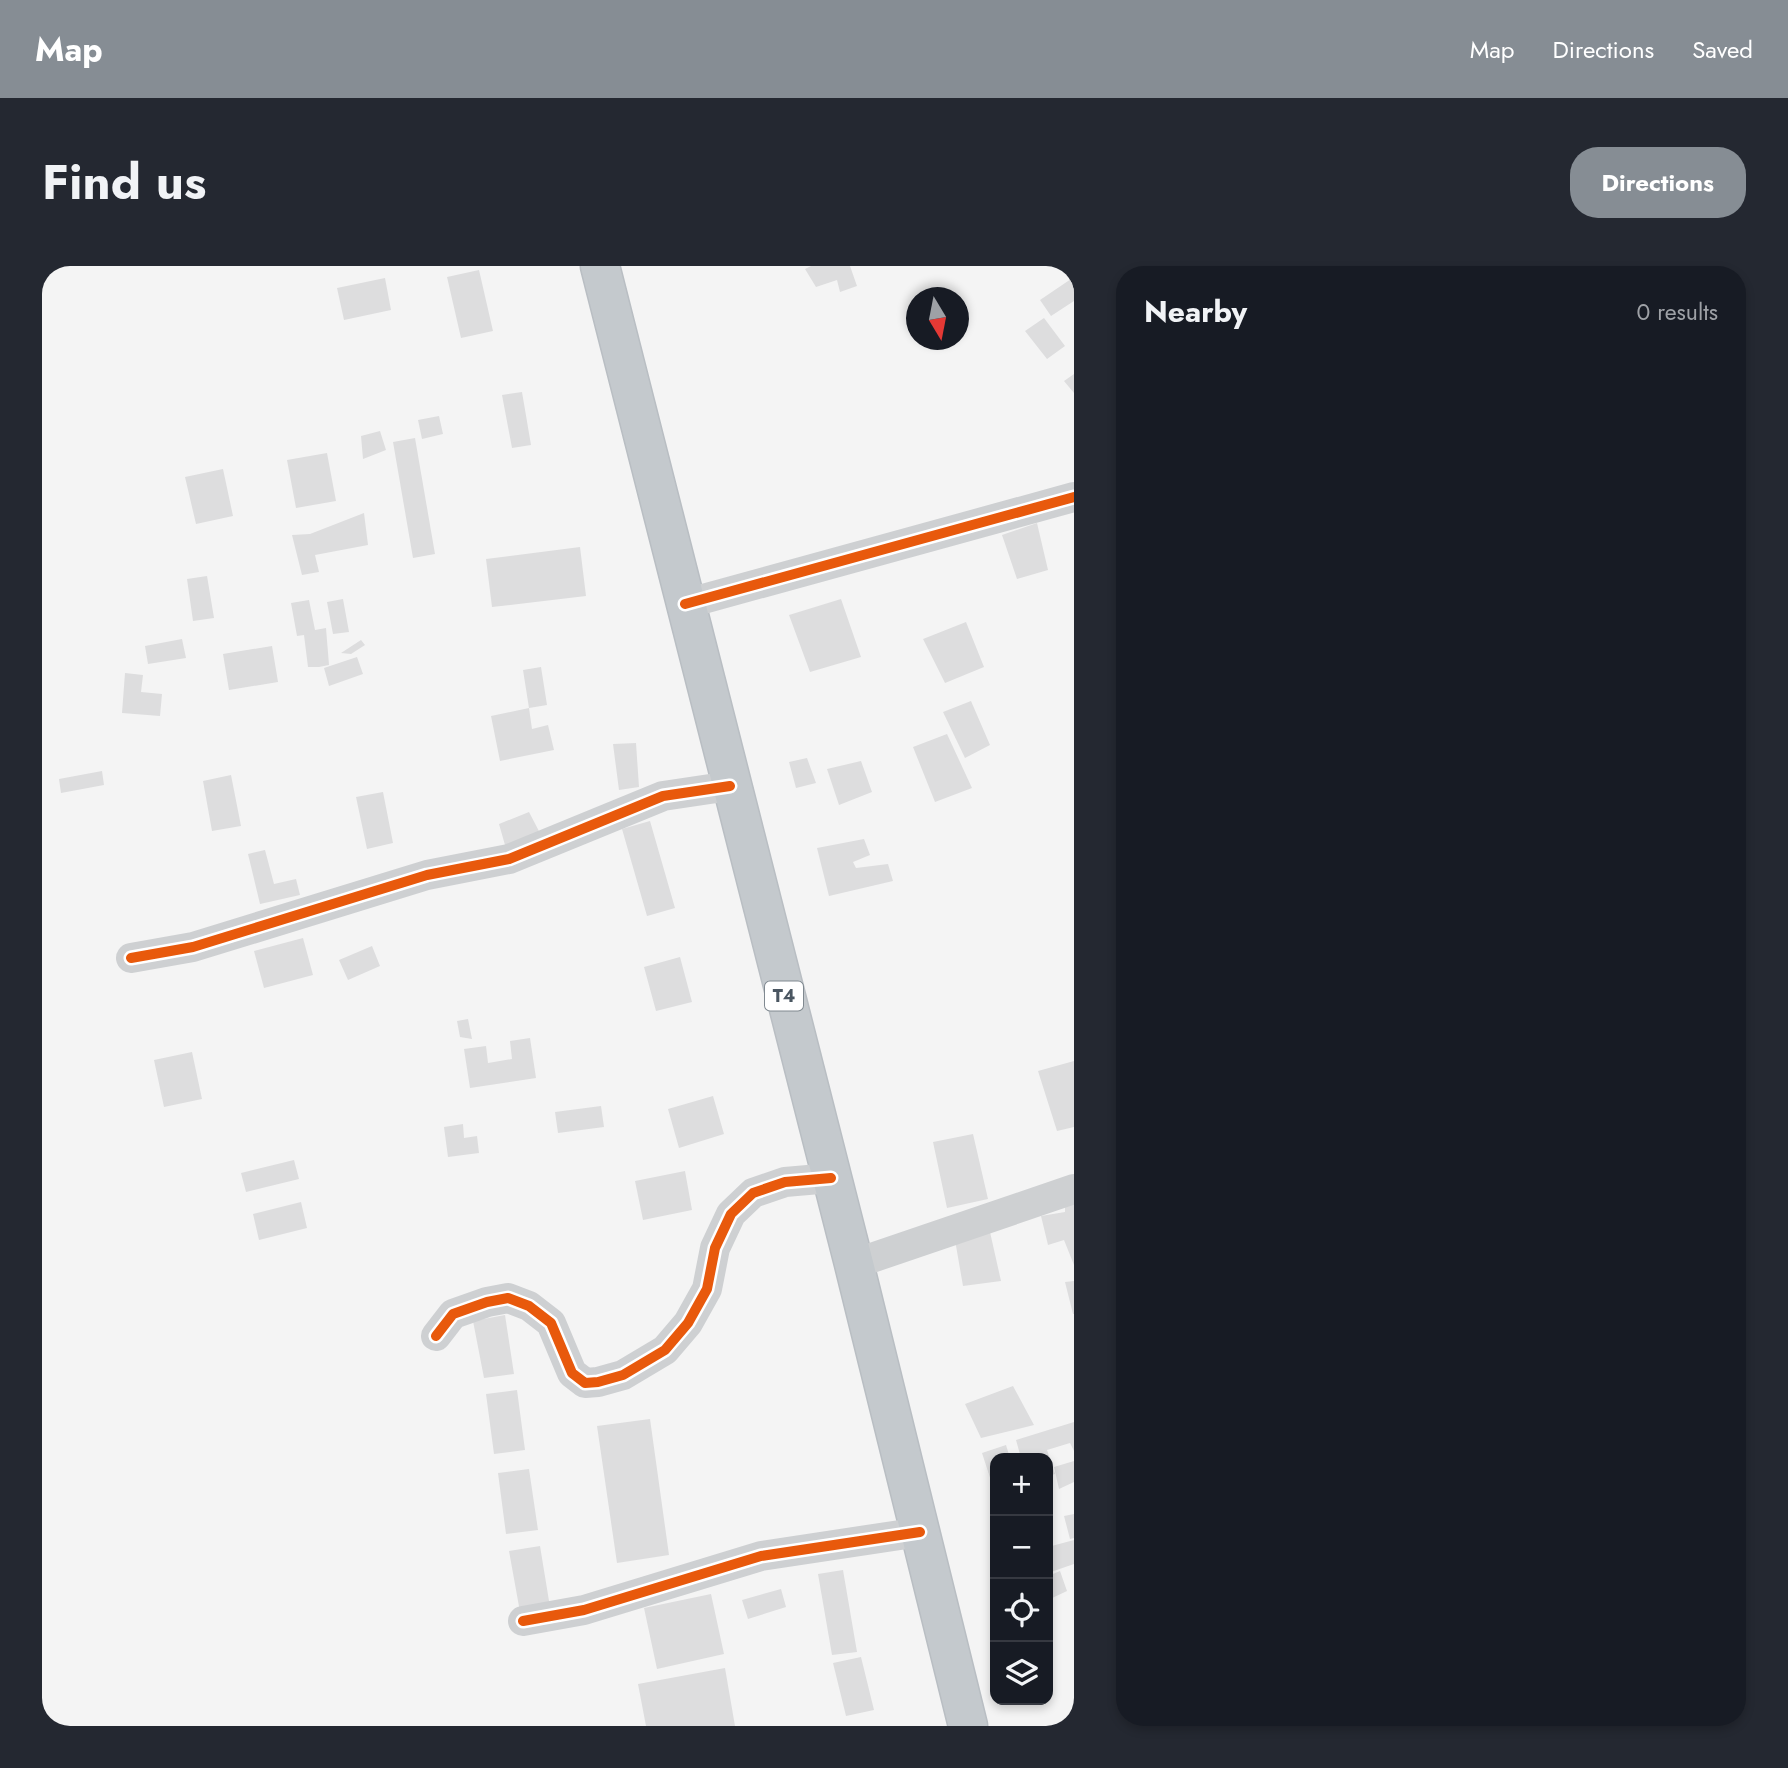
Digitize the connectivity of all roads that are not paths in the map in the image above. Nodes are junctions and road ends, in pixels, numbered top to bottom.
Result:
1 (600, 266) edge
2 (1074, 497) edge
3 (685, 604) junction
4 (730, 786) junction
5 (131, 958) dead end
6 (831, 1178) junction
7 (1074, 1189) edge
8 (853, 1264) junction
9 (436, 1336) dead end
10 (920, 1532) junction
11 (523, 1621) dead end
12 (968, 1726) edge

1 - 3 highway, T4
2 - 3 street
3 - 4 highway, T4
4 - 5 street
4 - 6 highway, T4
6 - 8 highway, T4
6 - 9 street
7 - 8 street
8 - 10 highway, T4
10 - 11 street
10 - 12 highway, T4

